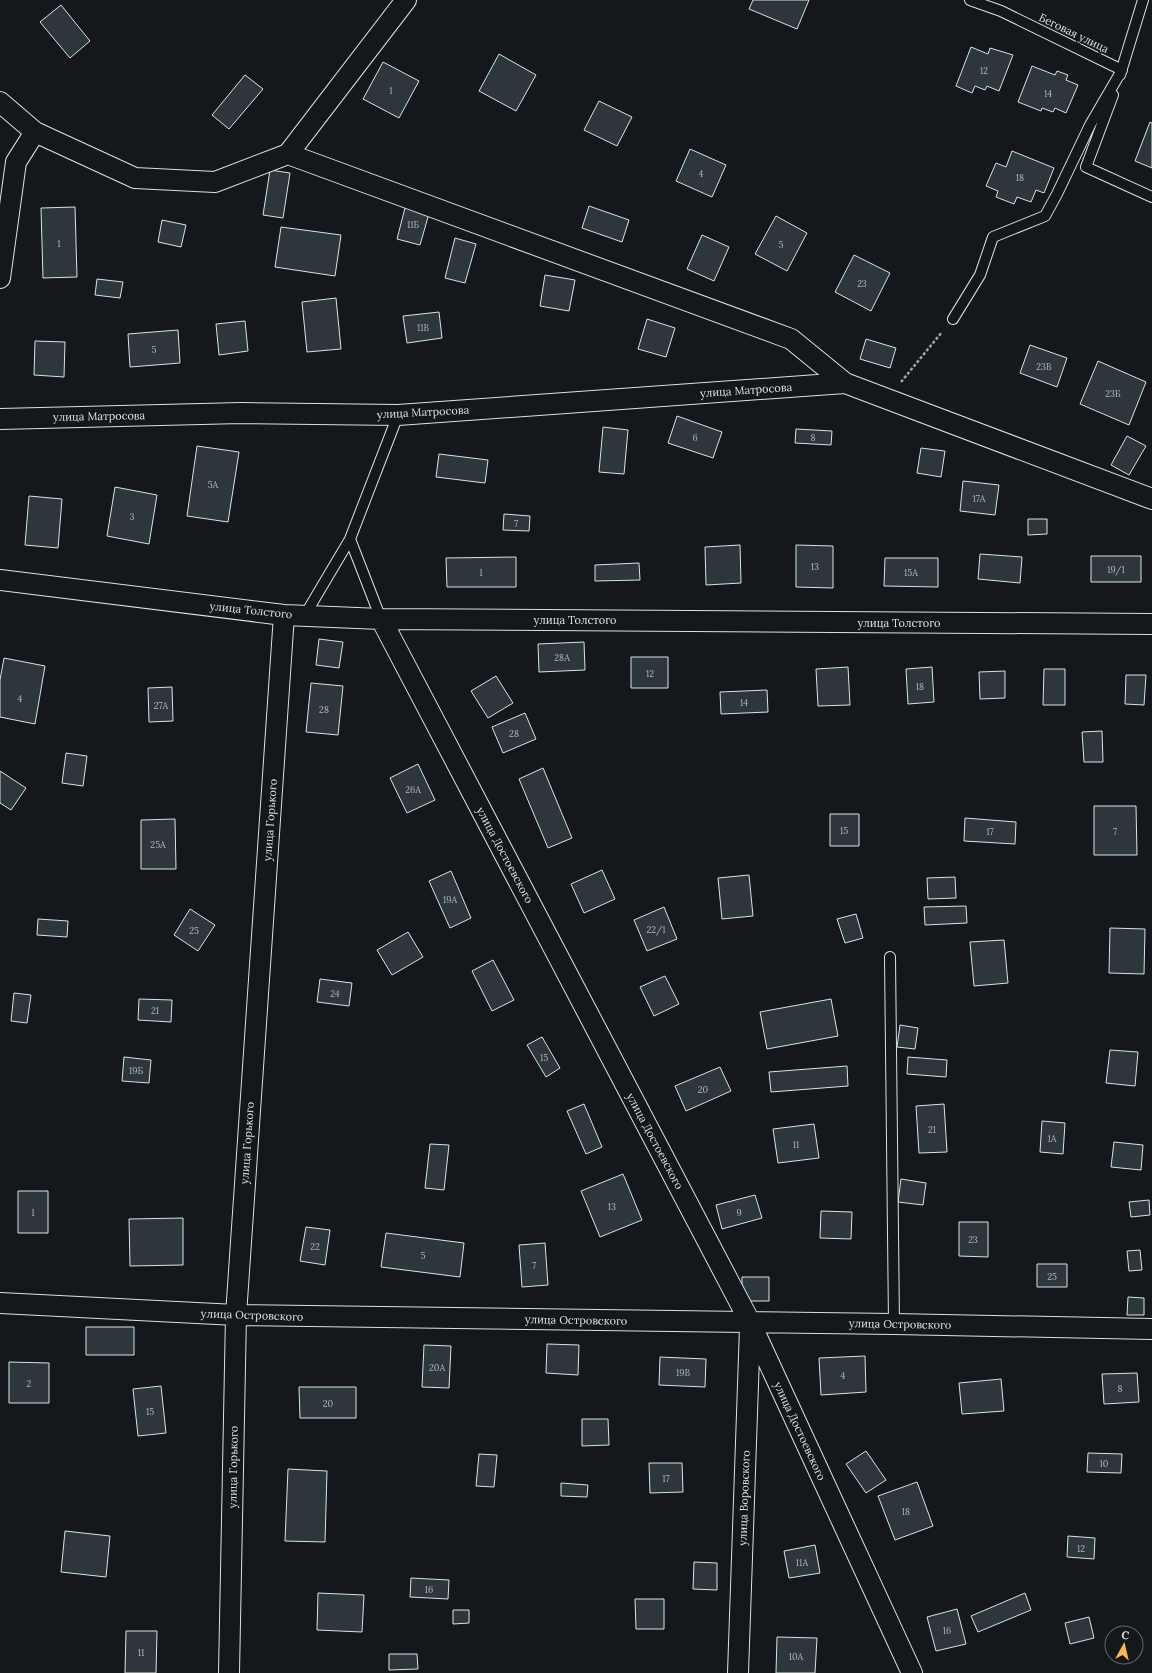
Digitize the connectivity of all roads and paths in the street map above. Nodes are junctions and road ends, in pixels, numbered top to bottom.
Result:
1 (406, 0) edge
2 (970, 0) edge
3 (1143, 0) edge
4 (1122, 70) junction
5 (0, 102) edge
6 (35, 132) junction
7 (288, 154) junction
8 (1152, 197) edge
9 (0, 278) edge
10 (953, 319) joint
11 (913, 367) dead end
12 (844, 383) junction
13 (398, 415) junction
14 (0, 419) edge
15 (1152, 499) edge
16 (350, 539) junction
17 (0, 580) edge
18 (284, 615) junction
19 (305, 615) junction
20 (381, 619) junction
21 (1152, 624) edge
22 (890, 957) dead end
23 (0, 1303) edge
24 (236, 1315) junction
25 (750, 1322) junction
26 (894, 1324) junction
27 (1152, 1329) edge
28 (228, 1673) edge
29 (738, 1673) edge
30 (912, 1673) edge

1 - 7 street
2 - 4 lane, Беговая улица
3 - 4 lane
4 - 8 lane
4 - 10 lane
5 - 6 street
6 - 7 street
6 - 9 street
7 - 12 street
10 - 11 path
12 - 13 street, улица Матросова
12 - 15 street
13 - 14 street, улица Матросова
13 - 16 lane
16 - 19 lane
16 - 20 lane
17 - 18 street, улица Толстого
18 - 19 street, улица Толстого
18 - 24 street, улица Горького
19 - 20 street, улица Толстого
20 - 21 street, улица Толстого
20 - 25 street, улица Достоевского
22 - 26 lane
23 - 24 street, улица Островского
24 - 25 street, улица Островского
24 - 28 street, улица Горького
25 - 26 street, улица Островского
25 - 29 street, улица Воровского
25 - 30 street, улица Достоевского
26 - 27 street, улица Островского

